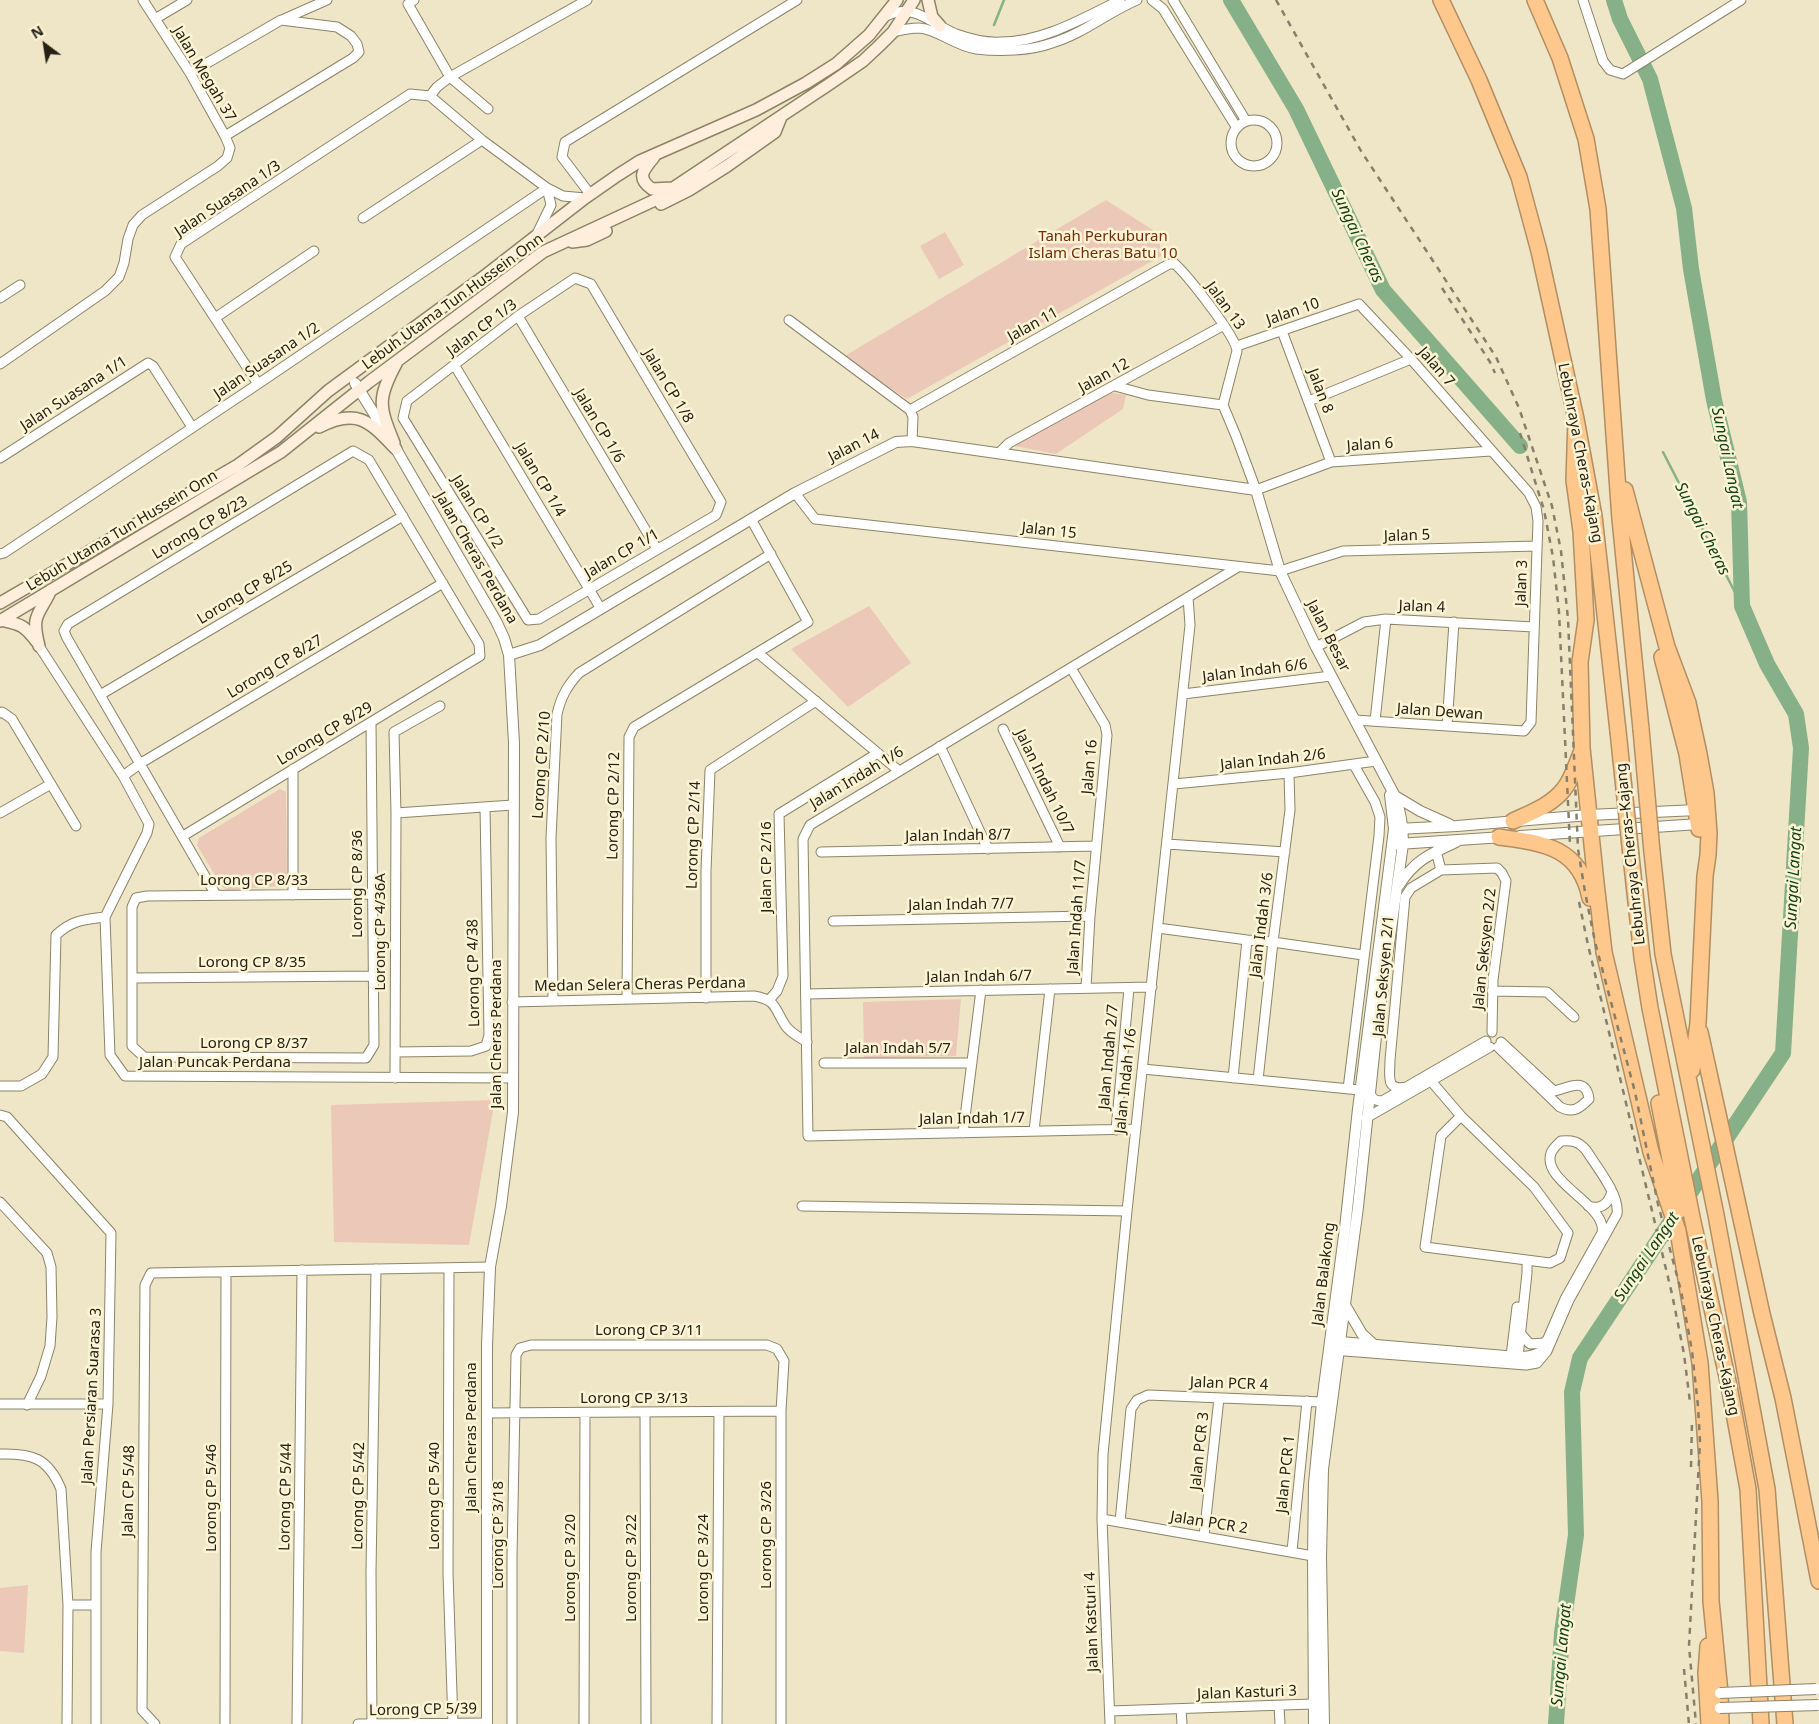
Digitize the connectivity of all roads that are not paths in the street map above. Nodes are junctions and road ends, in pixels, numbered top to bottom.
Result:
1 (143, 0) edge
2 (187, 0) edge
3 (327, 0) edge
4 (414, 0) edge
5 (566, 0) edge
6 (587, 0) edge
7 (797, 0) edge
8 (897, 0) edge
9 (914, 0) edge
10 (928, 0) edge
11 (1120, 0) edge
12 (1137, 0) edge
13 (1152, 0) edge
14 (1173, 0) edge
15 (1441, 0) edge
16 (1535, 0) edge
17 (1583, 0) edge
18 (1741, 0) edge
19 (572, 8) junction
20 (907, 11) junction
21 (886, 16) junction
22 (155, 19) junction
23 (281, 20) junction
24 (940, 26) junction
25 (893, 32) junction
26 (190, 73) junction
27 (450, 77) junction
28 (430, 96) junction
29 (488, 108) dead end
30 (781, 117) junction
31 (1246, 121) junction
32 (1236, 128) junction
33 (225, 136) junction
34 (482, 140) junction
35 (656, 154) junction
36 (676, 187) junction
37 (547, 188) junction
38 (587, 196) junction
39 (363, 218) dead end
40 (536, 236) junction
41 (556, 245) junction
42 (314, 251) dead end
43 (1169, 264) joint
44 (591, 284) joint
45 (20, 285) dead end
46 (0, 298) edge
47 (1358, 304) joint
48 (518, 316) junction
49 (215, 318) junction
50 (789, 320) dead end
51 (1224, 325) junction
52 (1282, 331) junction
53 (398, 340) junction
54 (1237, 346) junction
55 (1411, 359) junction
56 (399, 360) junction
57 (0, 364) edge
58 (455, 366) junction
59 (258, 384) junction
60 (357, 386) junction
61 (1115, 386) junction
62 (1309, 401) junction
63 (1222, 405) junction
64 (309, 409) junction
65 (910, 410) junction
66 (403, 418) joint
67 (1576, 419) junction
68 (192, 427) junction
69 (305, 434) junction
70 (912, 440) junction
71 (396, 449) junction
72 (1491, 451) junction
73 (999, 453) junction
74 (1615, 455) junction
75 (0, 458) edge
76 (1331, 462) junction
77 (1256, 490) junction
78 (795, 493) junction
79 (721, 502) joint
80 (403, 516) junction
81 (751, 519) junction
82 (1537, 546) junction
83 (657, 550) junction
84 (0, 554) edge
85 (770, 554) junction
86 (1238, 567) junction
87 (1280, 571) junction
88 (1648, 576) junction
89 (443, 583) junction
90 (590, 589) junction
91 (51, 590) junction
92 (1188, 597) junction
93 (3, 600) edge
94 (601, 609) junction
95 (1386, 619) junction
96 (0, 620) edge
97 (528, 620) joint
98 (1454, 622) junction
99 (1534, 627) junction
100 (39, 646) junction
101 (1316, 648) junction
102 (758, 652) junction
103 (509, 655) junction
104 (1071, 668) junction
105 (1331, 676) junction
106 (1183, 694) junction
107 (100, 695) junction
108 (816, 702) junction
109 (440, 706) dead end
110 (0, 712) edge
111 (1355, 720) junction
112 (1375, 721) junction
113 (371, 723) junction
114 (1447, 726) junction
115 (1003, 729) dead end
116 (1524, 731) joint
117 (940, 746) junction
118 (1582, 748) junction
119 (878, 753) junction
120 (1376, 761) junction
121 (141, 764) junction
122 (1354, 765) junction
123 (293, 769) junction
124 (898, 770) junction
125 (1288, 773) junction
126 (123, 776) junction
127 (50, 784) junction
128 (1174, 784) junction
129 (1392, 792) junction
130 (513, 805) junction
131 (486, 807) junction
132 (0, 812) edge
133 (396, 813) junction
134 (1589, 815) junction
135 (1698, 817) junction
136 (1513, 821) junction
137 (76, 826) dead end
138 (1457, 826) junction
139 (1398, 829) junction
140 (1591, 831) junction
141 (183, 836) junction
142 (1500, 837) junction
143 (1461, 839) junction
144 (1167, 844) junction
145 (1398, 844) junction
146 (1096, 846) junction
147 (1060, 847) junction
148 (988, 849) junction
149 (1436, 851) junction
150 (821, 852) dead end
151 (1285, 852) junction
152 (1442, 870) junction
153 (1705, 876) junction
154 (1396, 890) junction
155 (372, 894) junction
156 (216, 895) junction
157 (293, 895) junction
158 (1090, 916) junction
159 (105, 917) junction
160 (833, 921) dead end
161 (1158, 928) junction
162 (1246, 940) junction
163 (1273, 942) junction
164 (1604, 952) junction
165 (1363, 956) junction
166 (372, 976) junction
167 (132, 978) junction
168 (1152, 987) junction
169 (1086, 988) junction
170 (1130, 988) junction
171 (1050, 989) junction
172 (981, 990) junction
173 (1492, 991) junction
174 (806, 994) junction
175 (706, 998) junction
176 (627, 999) junction
177 (770, 1000) junction
178 (553, 1001) junction
179 (512, 1002) junction
180 (1650, 1008) junction
181 (1574, 1018) dead end
182 (1698, 1023) junction
183 (1492, 1032) junction
184 (806, 1042) junction
185 (1494, 1044) junction
186 (374, 1046) joint
187 (394, 1052) junction
188 (824, 1063) dead end
189 (972, 1063) junction
190 (1143, 1069) junction
191 (394, 1078) junction
192 (512, 1078) junction
193 (1234, 1078) junction
194 (1258, 1080) junction
195 (1431, 1081) junction
196 (0, 1086) edge
197 (1407, 1088) junction
198 (1348, 1089) junction
199 (1691, 1090) junction
200 (1365, 1092) junction
201 (0, 1115) edge
202 (1461, 1116) junction
203 (1366, 1118) junction
204 (1136, 1129) junction
205 (1116, 1130) junction
206 (1034, 1131) junction
207 (963, 1133) junction
208 (808, 1136) joint
209 (1612, 1192) junction
210 (0, 1202) edge
211 (802, 1206) dead end
212 (1588, 1206) junction
213 (1127, 1211) junction
214 (1682, 1237) junction
215 (1527, 1263) junction
216 (490, 1267) junction
217 (449, 1268) junction
218 (376, 1269) junction
219 (302, 1270) junction
220 (226, 1272) junction
221 (1345, 1305) junction
222 (1520, 1333) junction
223 (1547, 1340) junction
224 (1373, 1344) junction
225 (1335, 1346) junction
226 (520, 1348) joint
227 (777, 1349) joint
228 (1512, 1359) junction
229 (1219, 1398) junction
230 (1307, 1401) junction
231 (1322, 1402) junction
232 (0, 1404) edge
233 (108, 1404) junction
234 (27, 1405) junction
235 (781, 1411) junction
236 (645, 1412) junction
237 (718, 1412) junction
238 (487, 1413) junction
239 (585, 1413) junction
240 (514, 1414) junction
241 (0, 1454) edge
242 (1806, 1511) junction
243 (1102, 1519) junction
244 (1120, 1522) junction
245 (1819, 1534) edge
246 (1204, 1536) junction
247 (1292, 1551) junction
248 (1312, 1556) junction
249 (1819, 1581) edge
250 (1711, 1601) junction
251 (68, 1605) junction
252 (96, 1605) junction
253 (1817, 1689) edge
254 (1720, 1701) junction
255 (1318, 1704) junction
256 (1818, 1705) edge
257 (1279, 1706) junction
258 (1181, 1709) junction
259 (1110, 1711) junction
260 (488, 1723) edge
261 (67, 1724) edge
262 (96, 1724) edge
263 (155, 1724) edge
264 (225, 1724) edge
265 (297, 1724) edge
266 (358, 1724) edge
267 (372, 1724) edge
268 (453, 1724) edge
269 (512, 1724) edge
270 (584, 1724) edge
271 (646, 1724) edge
272 (717, 1724) edge
273 (781, 1724) edge
274 (1110, 1724) edge
275 (1182, 1724) edge
276 (1280, 1724) edge
277 (1314, 1724) edge
278 (1324, 1724) edge
279 (1709, 1724) edge
280 (1720, 1724) edge
281 (1761, 1724) edge
282 (1785, 1724) edge

1 - 22 street, Jalan Megah 37
2 - 22 street
3 - 23 street
4 - 27 street
5 - 19 street
6 - 19 street
7 - 38 street
8 - 21 main road, Lebuh Utama Tun Hussein Onn
9 - 20 main road, Lebuh Utama Tun Hussein Onn
10 - 24 main road
11 - 24 street
12 - 25 street
13 - 32 street
14 - 31 street
15 - 67 highway, Lebuhraya Cheras–Kajang
16 - 74 highway, Lebuhraya Cheras–Kajang
17 - 18 street
19 - 27 street
20 - 21 street
20 - 24 street
20 - 25 main road, Lebuh Utama Tun Hussein Onn
21 - 35 main road, Lebuh Utama Tun Hussein Onn
22 - 26 street, Jalan Megah 37
23 - 26 street
23 - 33 street
25 - 30 main road, Lebuh Utama Tun Hussein Onn
26 - 33 street, Jalan Megah 37
27 - 28 street
27 - 29 street
28 - 34 street
28 - 49 street, Jalan Suasana 1/3
30 - 36 main road, Lebuh Utama Tun Hussein Onn
30 - 41 main road
31 - 32 street
31 - 32 street
33 - 57 street
34 - 37 street
34 - 39 street
35 - 36 main road
35 - 38 main road, Lebuh Utama Tun Hussein Onn
36 - 41 main road, Lebuh Utama Tun Hussein Onn
37 - 38 street
37 - 40 street
37 - 59 street, Jalan Suasana 1/2
38 - 40 main road, Lebuh Utama Tun Hussein Onn
40 - 53 main road, Lebuh Utama Tun Hussein Onn
41 - 56 main road, Lebuh Utama Tun Hussein Onn
42 - 49 street
43 - 51 street, Jalan 13
43 - 65 street, Jalan 11
44 - 48 street, Jalan CP 1/3
44 - 79 street, Jalan CP 1/8
45 - 46 street
47 - 52 street, Jalan 10
47 - 55 street, Jalan 7
48 - 58 street, Jalan CP 1/3
48 - 83 street, Jalan CP 1/6
49 - 59 street, Jalan Suasana 1/3
50 - 65 street
51 - 54 street, Jalan 13
51 - 61 street, Jalan 12
52 - 54 street, Jalan 10
52 - 62 street, Jalan 8
53 - 60 main road
53 - 64 main road, Lebuh Utama Tun Hussein Onn
54 - 63 street, Jalan 13
55 - 62 street
55 - 72 street, Jalan 7
56 - 60 main road, Lebuh Utama Tun Hussein Onn
56 - 71 main road
58 - 66 street, Jalan CP 1/3
58 - 90 street, Jalan CP 1/4
59 - 68 street, Jalan Suasana 1/2
60 - 64 main road
60 - 69 main road, Lebuh Utama Tun Hussein Onn
60 - 71 street, Jalan Cheras Perdana
61 - 63 street
61 - 73 street, Jalan 12
62 - 76 street, Jalan 8
63 - 77 street
64 - 93 main road, Lebuh Utama Tun Hussein Onn
65 - 70 street
66 - 97 street, Jalan CP 1/2
67 - 118 highway
67 - 180 highway, Lebuhraya Cheras–Kajang, bridge
68 - 75 street, Jalan Suasana 1/1
68 - 84 street, Jalan Suasana 1/2
69 - 71 main road
69 - 91 main road, Lebuh Utama Tun Hussein Onn
70 - 73 street, Jalan 14
70 - 78 street, Jalan 14
71 - 103 street, Jalan Cheras Perdana
72 - 76 street, Jalan 6
72 - 82 street, Jalan 3
73 - 77 street, Jalan 14
74 - 88 highway
74 - 199 highway, Lebuhraya Cheras–Kajang, bridge
76 - 77 street, Jalan 6
77 - 87 street, Jalan Besar
78 - 81 street, Jalan 14
78 - 86 street, Jalan 15
79 - 83 street, Jalan CP 1/1
80 - 89 street
80 - 107 street, Lorong CP 8/25
80 - 107 street, Lorong CP 8/23
81 - 85 street
81 - 94 street, Jalan 14
82 - 87 street, Jalan 5
82 - 99 street, Jalan 3
83 - 90 street, Jalan CP 1/1
85 - 102 street, Lorong CP 2/12
85 - 178 street, Lorong CP 2/10
86 - 87 street, Jalan 15
86 - 92 street, Jalan Indah 1/6
87 - 101 street, Jalan Besar
88 - 135 highway
88 - 153 highway
89 - 113 street, Lorong CP 8/29
89 - 121 street, Lorong CP 8/27
90 - 94 street, Jalan CP 1/4
90 - 97 street, Jalan CP 1/1
91 - 96 main road, Lebuh Utama Tun Hussein Onn
91 - 100 main road
92 - 104 street, Jalan Indah 1/6
92 - 106 street, Jalan Indah 1/6
94 - 103 street, Jalan 14
95 - 98 street, Jalan 4
95 - 101 street, Jalan 4
95 - 112 street
96 - 100 main road
98 - 99 street, Jalan 4
98 - 114 street
99 - 116 street, Jalan 3
100 - 126 street, Jalan Puncak Perdana
101 - 105 street, Jalan Besar
102 - 108 street
102 - 176 street, Lorong CP 2/12
103 - 130 street, Jalan Cheras Perdana
104 - 117 street, Jalan Indah 1/6
104 - 146 street, Jalan 16
105 - 106 street, Jalan Indah 6/6
105 - 111 street, Jalan Besar
106 - 128 street, Jalan Indah 1/6
107 - 121 street
108 - 119 street
108 - 175 street, Lorong CP 2/14
109 - 133 street, Lorong CP 4/36A
110 - 127 street
111 - 112 street, Jalan Dewan
111 - 120 street, Jalan Besar
112 - 114 street, Jalan Dewan
113 - 123 street, Lorong CP 8/29
113 - 155 street, Lorong CP 8/36
114 - 116 street, Jalan Dewan
115 - 147 street, Jalan Indah 10/7
117 - 124 street, Jalan Indah 1/6
117 - 148 street
118 - 134 highway
118 - 136 highway
119 - 124 street
119 - 177 street, Jalan CP 2/16
120 - 122 street, Jalan Indah 2/6
120 - 129 street, Jalan Besar
121 - 126 street, Lorong CP 8/27
121 - 141 street
122 - 125 street, Jalan Indah 2/6
122 - 165 street
123 - 141 street, Lorong CP 8/29
123 - 157 street
124 - 174 street, Jalan Indah 1/6
125 - 128 street, Jalan Indah 2/6
125 - 151 street, Jalan Indah 3/6
126 - 159 street, Jalan Puncak Perdana
127 - 132 street
127 - 137 street
128 - 144 street, Jalan Indah 1/6
129 - 138 street
129 - 139 street, Jalan Besar
130 - 131 street
130 - 179 street, Jalan Cheras Perdana
131 - 133 street
131 - 187 street, Lorong CP 4/38
133 - 187 street, Lorong CP 4/36A
134 - 135 street
134 - 136 street
134 - 140 highway
135 - 140 street
135 - 153 highway
136 - 138 street
138 - 139 street
139 - 145 street
140 - 142 street
140 - 164 highway
141 - 156 street
142 - 143 street
142 - 164 highway
143 - 145 street
143 - 149 street
144 - 151 street
144 - 161 street, Jalan Indah 1/6
145 - 154 street, Jalan Balakong
145 - 200 street, Jalan Balakong
146 - 147 street, Jalan Indah 8/7
146 - 158 street, Jalan Indah 11/7
147 - 148 street, Jalan Indah 8/7
148 - 150 street, Jalan Indah 8/7
149 - 152 street
149 - 154 street
151 - 163 street, Jalan Indah 3/6
152 - 173 street, Jalan Seksyen 2/2
152 - 197 street, Jalan Seksyen 2/1
153 - 182 highway
154 - 200 street, Jalan Balakong
155 - 157 street, Lorong CP 8/33
155 - 166 street, Lorong CP 8/36
156 - 157 street, Lorong CP 8/33
156 - 167 street, Lorong CP 8/33
158 - 160 street, Jalan Indah 7/7
158 - 169 street, Jalan Indah 11/7
159 - 191 street, Jalan Puncak Perdana
159 - 196 street
161 - 162 street
161 - 168 street, Jalan Indah 1/6
162 - 163 street
162 - 193 street, Jalan Indah 3/6
163 - 165 street
163 - 194 street, Jalan Indah 3/6
164 - 214 highway
165 - 198 street
166 - 167 street, Lorong CP 8/35
166 - 186 street, Lorong CP 8/36
167 - 186 street, Lorong CP 8/37
168 - 170 street, Jalan Indah 6/7
168 - 190 street, Jalan Indah 1/6
169 - 170 street, Jalan Indah 6/7
169 - 171 street, Jalan Indah 6/7
170 - 205 street, Jalan Indah 2/7
171 - 172 street, Jalan Indah 6/7
171 - 206 street
172 - 174 street, Jalan Indah 6/7
172 - 189 street
173 - 181 street
173 - 183 street, Jalan Seksyen 2/2
174 - 184 street, Jalan Indah 1/6
175 - 176 street, Medan Selera Cheras Perdana
175 - 177 street, Medan Selera Cheras Perdana
176 - 178 street, Medan Selera Cheras Perdana
177 - 184 street
178 - 179 street, Medan Selera Cheras Perdana
179 - 192 street, Jalan Cheras Perdana
180 - 214 highway
180 - 281 highway, Lebuhraya Cheras–Kajang
182 - 199 highway
182 - 242 highway
183 - 185 street
183 - 185 street
184 - 208 street, Jalan Indah 1/6
185 - 185 street
185 - 195 street
185 - 197 street
187 - 191 street, Lorong CP 4/36A
188 - 189 street, Jalan Indah 5/7
189 - 207 street
190 - 193 street
190 - 204 street, Jalan Indah 1/6
191 - 192 street, Jalan Puncak Perdana
192 - 216 street, Jalan Cheras Perdana
193 - 194 street
194 - 198 street
195 - 202 street
195 - 203 street
197 - 200 street
198 - 200 street
199 - 282 highway, Lebuhraya Cheras–Kajang
200 - 203 street, Jalan Balakong
200 - 225 street, Jalan Balakong
201 - 233 street, Jalan Persiaran Suarasa 3
202 - 215 street
202 - 215 street
203 - 221 street, Jalan Balakong
204 - 205 street, Jalan Indah 1/7
204 - 213 street, Jalan Indah 1/6
205 - 206 street, Jalan Indah 1/7
206 - 207 street, Jalan Indah 1/7
207 - 208 street, Jalan Indah 1/7
209 - 212 street
209 - 212 street
209 - 228 street
210 - 234 street
211 - 213 street
212 - 223 street
213 - 243 street, Jalan Indah 1/6
214 - 250 highway
215 - 222 street
215 - 228 street
216 - 217 street
216 - 238 street, Jalan Cheras Perdana
217 - 218 street
217 - 268 street, Lorong CP 5/40
218 - 219 street
218 - 267 street, Lorong CP 5/42
219 - 220 street
219 - 265 street, Lorong CP 5/44
220 - 263 street, Jalan CP 5/48
220 - 264 street, Lorong CP 5/46
221 - 224 street
221 - 225 street, Jalan Balakong
222 - 223 street
222 - 228 street
223 - 228 street
224 - 225 street
224 - 228 street
225 - 228 street
225 - 231 street, Jalan Balakong
225 - 255 street, Jalan Balakong
226 - 227 street, Lorong CP 3/11
226 - 240 street, Lorong CP 3/18
227 - 235 street, Lorong CP 3/26
229 - 230 street, Jalan PCR 4
229 - 244 street, Jalan PCR 4
229 - 246 street, Jalan PCR 3
230 - 231 street, Jalan PCR 4
230 - 247 street, Jalan PCR 1
231 - 248 street, Jalan Balakong
232 - 234 street
233 - 234 street
233 - 252 street, Jalan Persiaran Suarasa 3
235 - 237 street, Lorong CP 3/13
235 - 273 street, Lorong CP 3/26
236 - 237 street, Lorong CP 3/13
236 - 239 street, Lorong CP 3/13
236 - 271 street, Lorong CP 3/22
237 - 272 street, Lorong CP 3/24
238 - 240 street, Lorong CP 3/13
238 - 260 street, Jalan Cheras Perdana
239 - 240 street, Lorong CP 3/13
239 - 270 street, Lorong CP 3/20
240 - 269 street, Lorong CP 3/18
241 - 251 street
242 - 245 highway
242 - 249 highway
243 - 244 street, Jalan PCR 2
243 - 259 street, Jalan Kasturi 4
244 - 246 street, Jalan PCR 2
246 - 247 street, Jalan PCR 2
247 - 248 street, Jalan PCR 2
248 - 255 street, Jalan Balakong
250 - 254 highway
250 - 279 highway
251 - 252 street
251 - 261 street
252 - 262 street, Jalan Persiaran Suarasa 3
253 - 254 street, bridge
254 - 256 street, bridge
254 - 280 highway
255 - 257 street, Jalan Kasturi 3
255 - 277 street, Jalan Balakong
255 - 278 street, Jalan Balakong
257 - 258 street, Jalan Kasturi 3
257 - 276 street
258 - 259 street, Jalan Kasturi 3
258 - 275 street, Jalan Kasturi 3
259 - 274 street, Jalan Kasturi 4
260 - 268 street, Lorong CP 5/39
266 - 267 street, Lorong CP 5/39
267 - 268 street, Lorong CP 5/39

